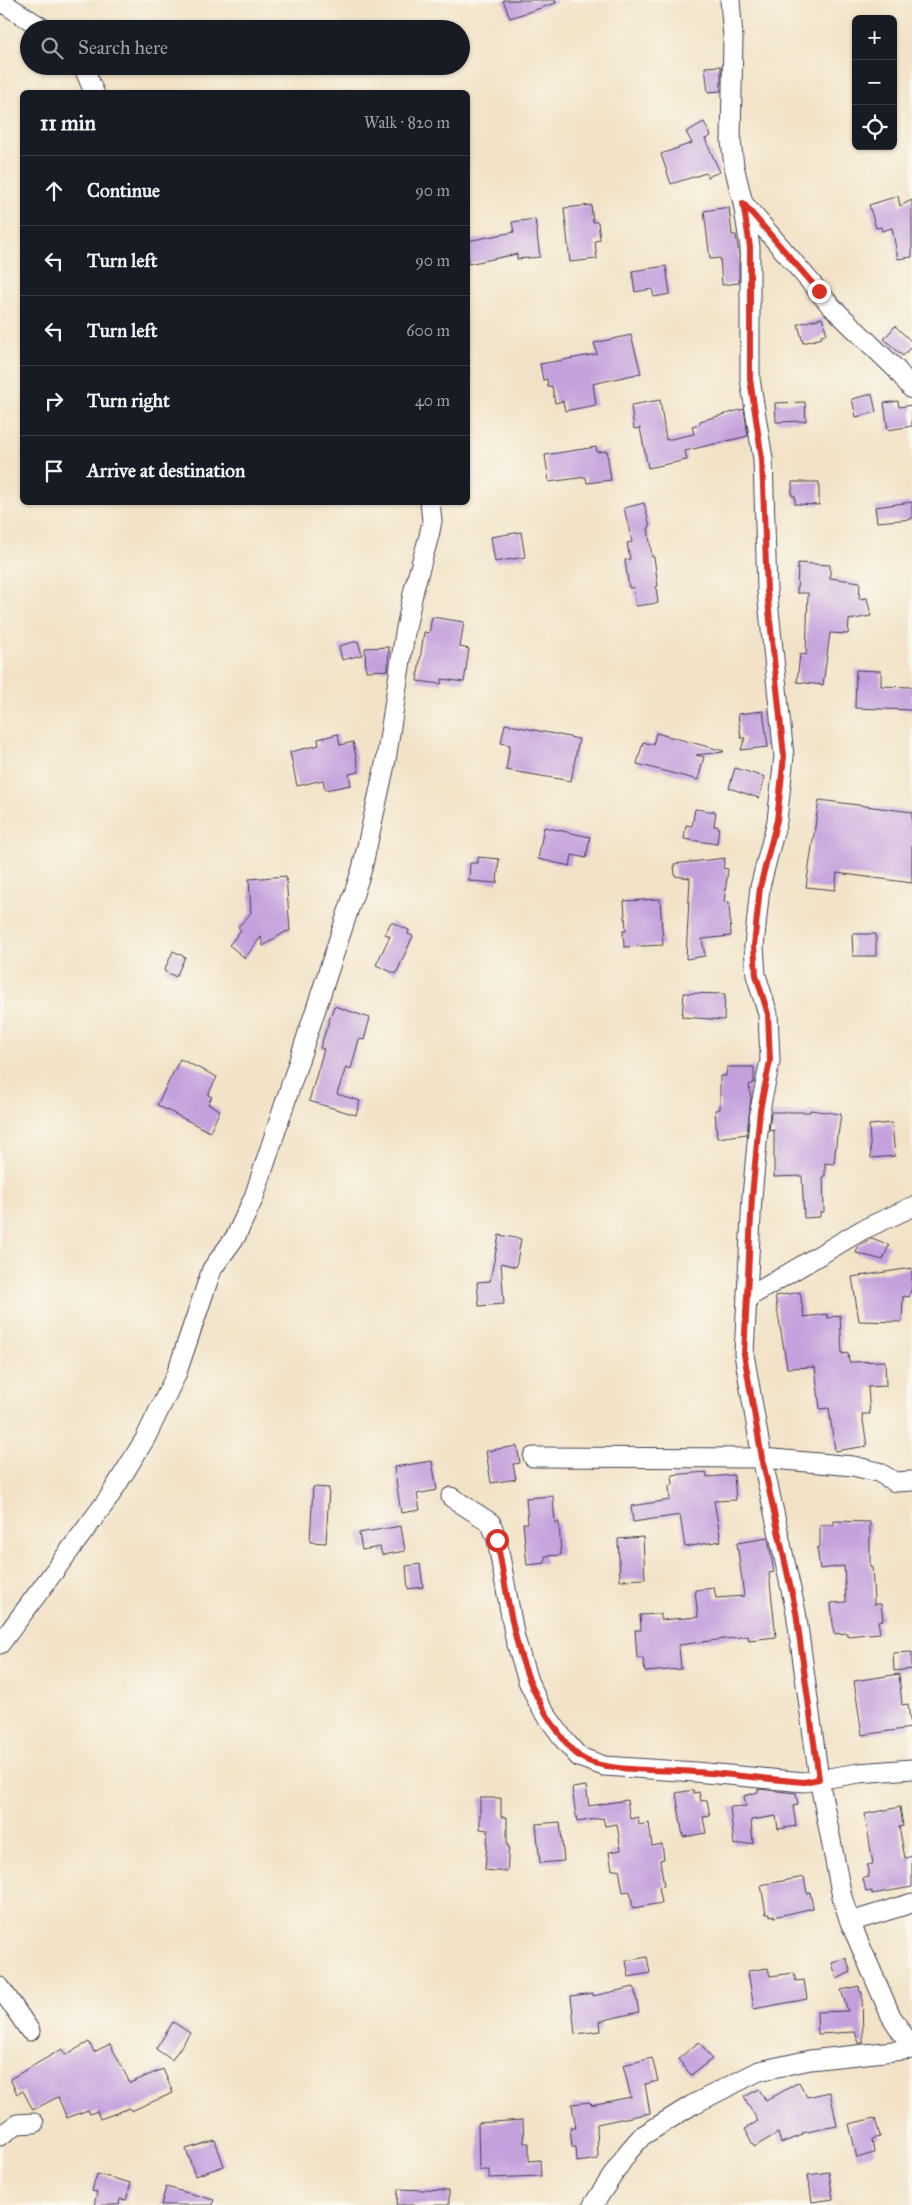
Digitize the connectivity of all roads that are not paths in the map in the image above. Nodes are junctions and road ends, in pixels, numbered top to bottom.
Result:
1 (730, 0) edge
2 (0, 1) edge
3 (30, 20) edge
4 (87, 75) edge
5 (93, 90) edge
6 (743, 203) junction
7 (912, 389) edge
8 (430, 505) edge
9 (912, 1207) edge
10 (747, 1298) junction
11 (533, 1456) dead end
12 (762, 1458) junction
13 (912, 1481) edge
14 (450, 1497) dead end
15 (0, 1644) edge
16 (912, 1770) edge
17 (819, 1779) junction
18 (912, 1903) edge
19 (850, 1922) junction
20 (0, 1987) edge
21 (30, 2031) dead end
22 (912, 2049) edge
23 (34, 2123) dead end
24 (0, 2136) edge
25 (593, 2205) edge

1 - 6 street
2 - 3 street
4 - 5 street
6 - 7 street
6 - 10 street
8 - 15 street
9 - 10 street
10 - 12 street
11 - 12 street
12 - 13 street
12 - 17 street
14 - 17 street
16 - 17 street
17 - 19 street
18 - 19 street
19 - 22 street
20 - 21 street
22 - 25 street
23 - 24 street

